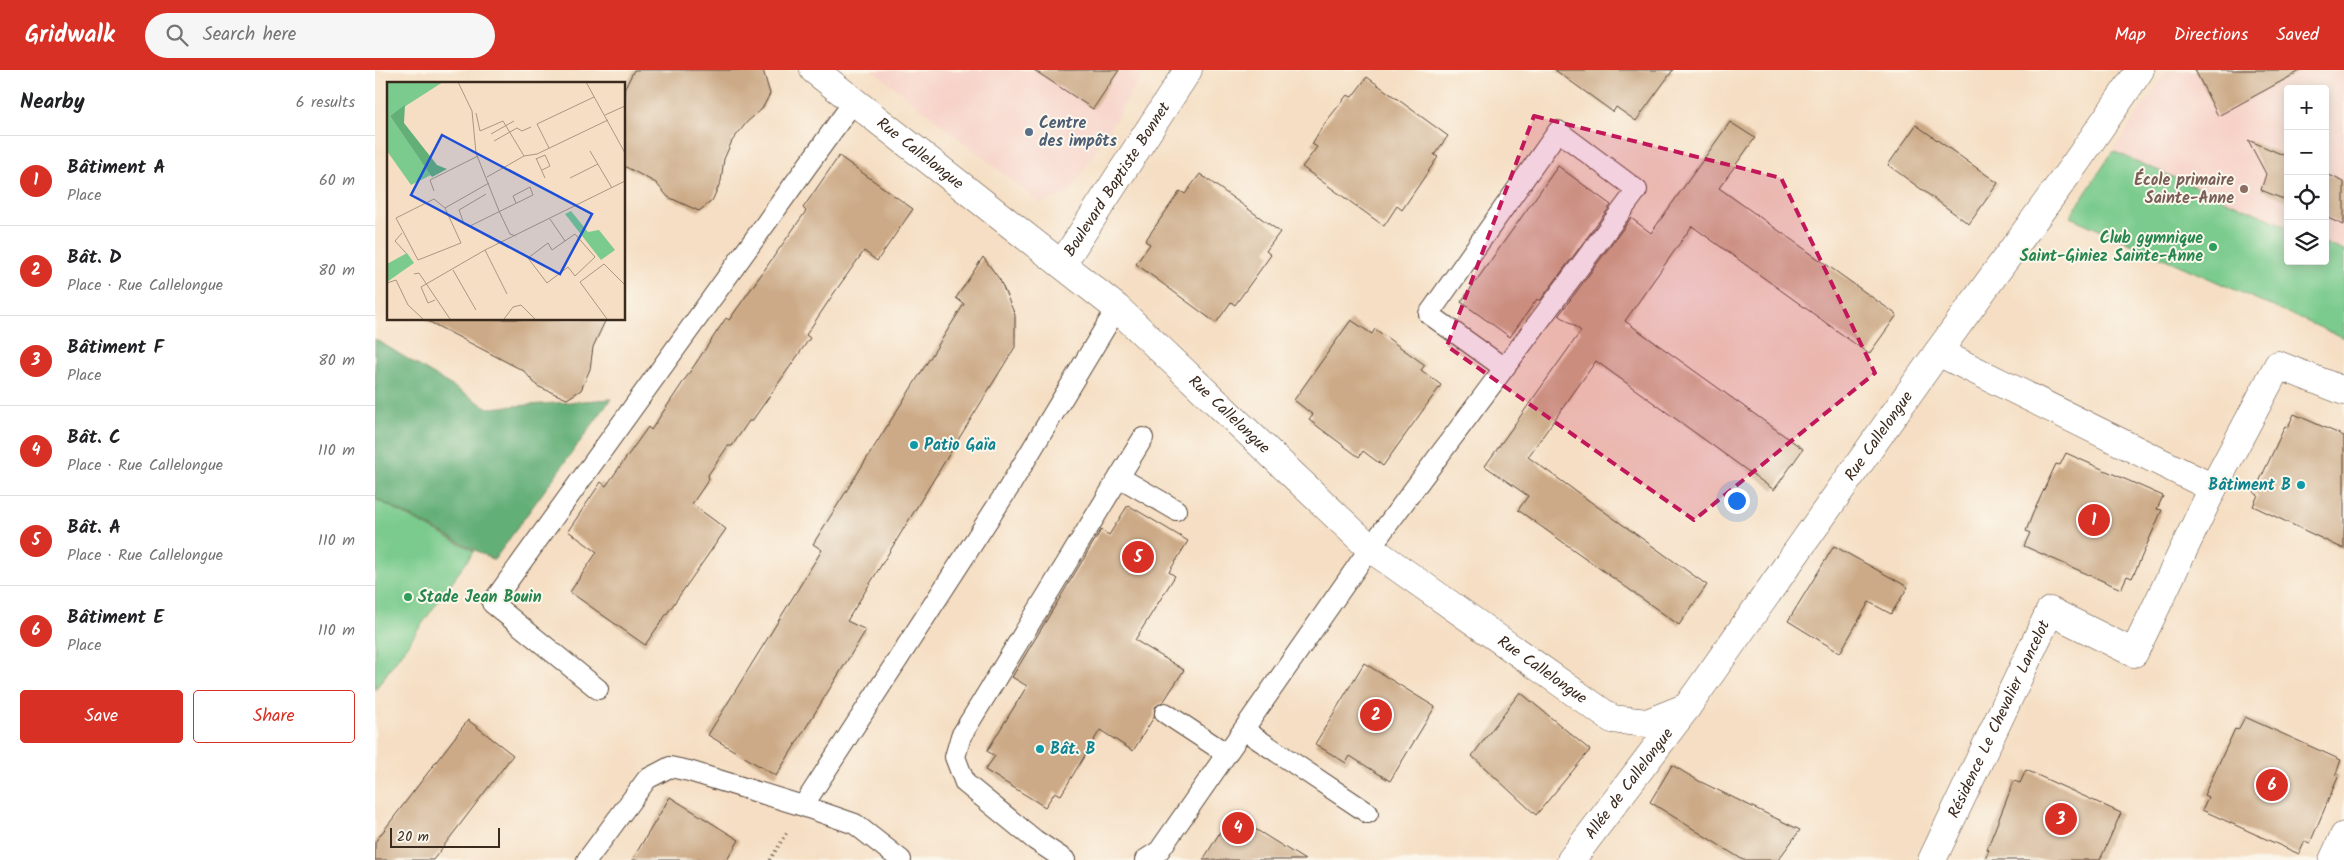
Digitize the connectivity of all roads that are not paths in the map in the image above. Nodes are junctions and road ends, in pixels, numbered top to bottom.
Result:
1 (814, 70) edge
2 (1188, 70) edge
3 (2139, 70) edge
4 (854, 101) junction
5 (1062, 264) junction
6 (1117, 308) junction
7 (1938, 352) junction
8 (1504, 368) junction
9 (2344, 391) edge
10 (1143, 438) dead end
11 (1119, 477) junction
12 (2213, 488) junction
13 (1176, 510) dead end
14 (1370, 548) junction
15 (598, 689) dead end
16 (1687, 707) junction
17 (1165, 713) dead end
18 (1244, 730) junction
19 (1227, 754) junction
20 (803, 806) junction
21 (1368, 813) dead end
22 (2344, 836) edge
23 (587, 860) edge
24 (901, 860) edge
25 (1065, 860) edge
26 (1145, 860) edge
27 (1571, 860) edge
28 (1932, 860) edge
29 (2333, 860) edge

1 - 4 street, Rue Callelongue
2 - 5 street, Boulevard Baptiste Bonnet
3 - 7 street, Rue Callelongue
4 - 5 street, Rue Callelongue
4 - 15 lane
5 - 6 street, Rue Callelongue
6 - 14 street, Rue Callelongue
6 - 20 lane
7 - 12 street
7 - 16 street, Rue Callelongue
8 - 8 lane
8 - 14 lane
9 - 12 street, Résidence Le Chevalier Lancelot
10 - 11 lane
11 - 13 lane
11 - 25 lane
12 - 28 street, Résidence Le Chevalier Lancelot
14 - 16 street, Rue Callelongue
14 - 18 lane
16 - 27 street, Allée de Callelongue
17 - 19 lane
18 - 19 lane
18 - 21 lane
19 - 26 lane
20 - 23 lane
20 - 24 lane
22 - 29 street

